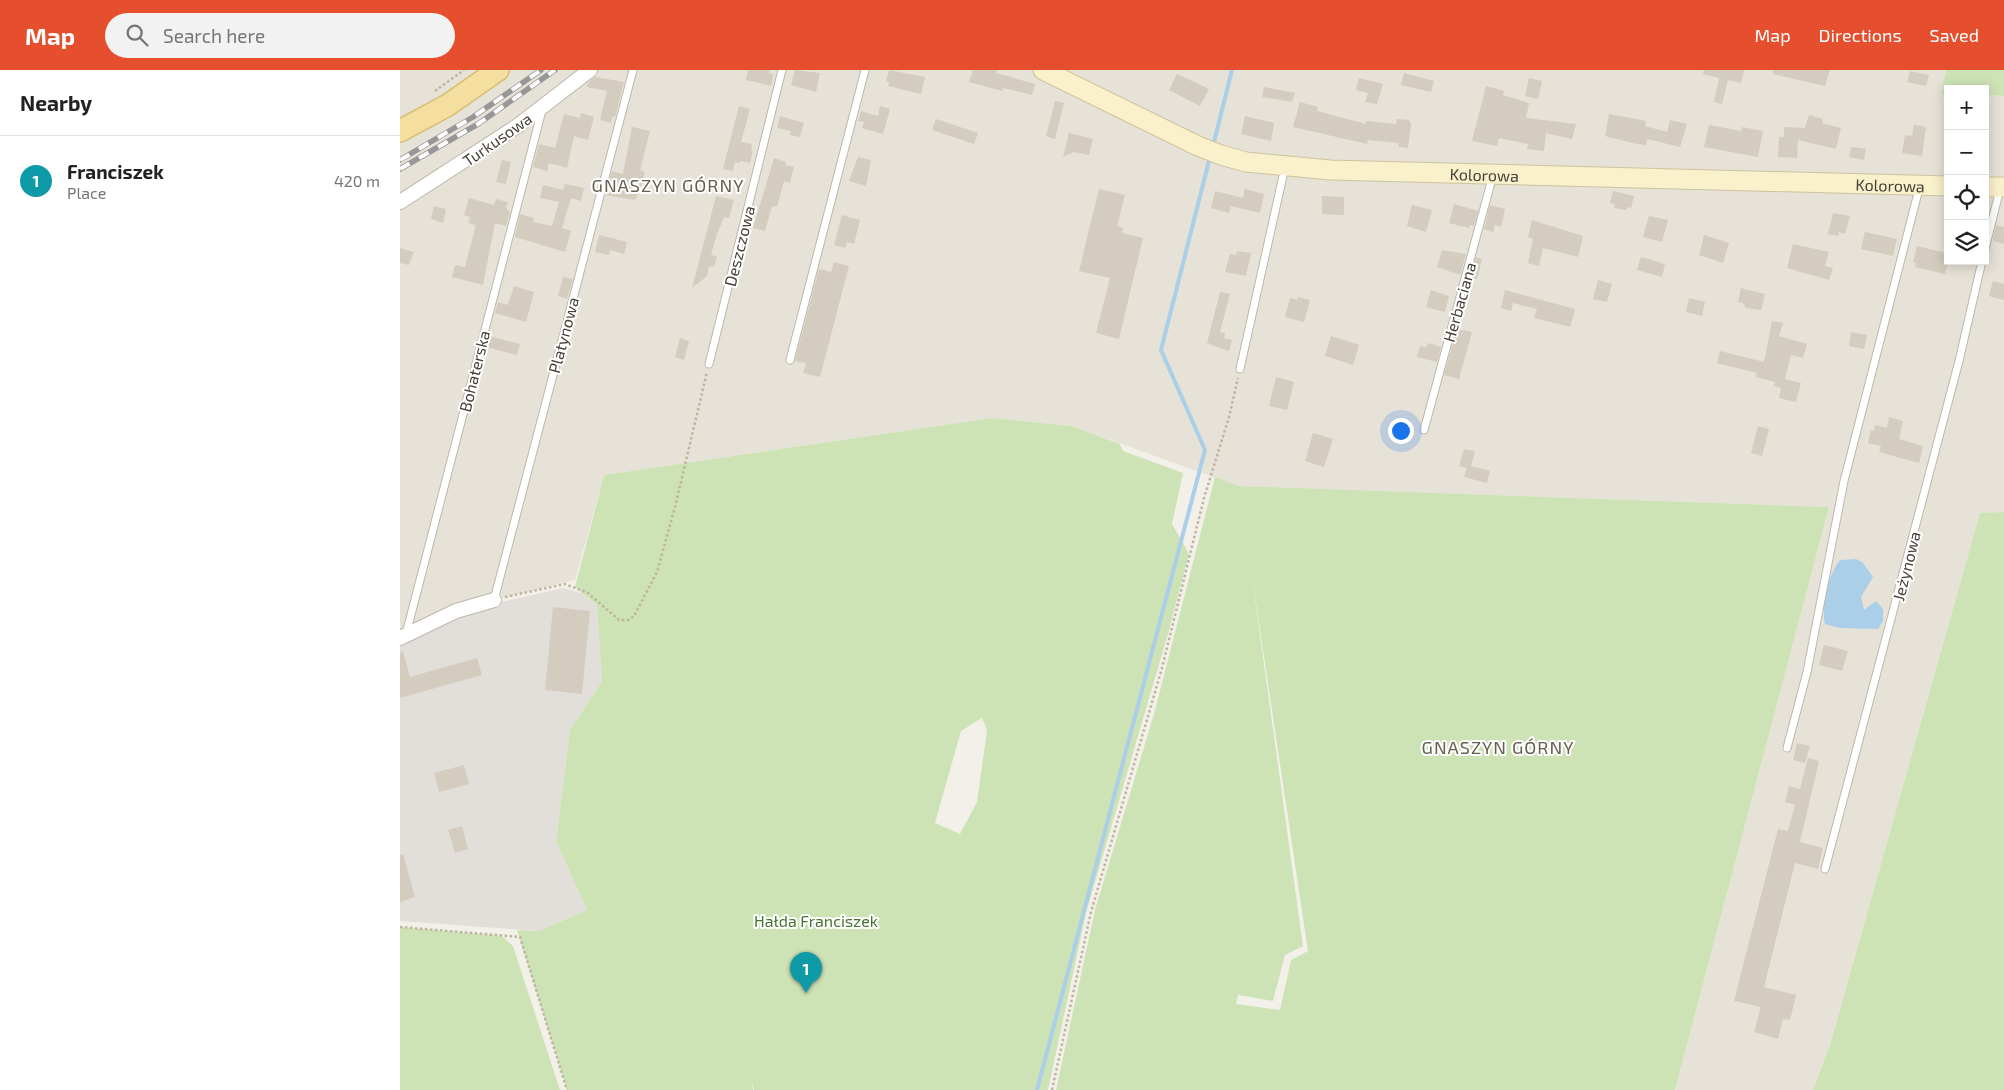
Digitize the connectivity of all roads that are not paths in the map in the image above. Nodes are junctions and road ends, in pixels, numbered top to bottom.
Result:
1 (498, 70) edge
2 (590, 70) edge
3 (633, 70) edge
4 (782, 70) edge
5 (865, 70) edge
6 (1043, 70) edge
7 (542, 107) junction
8 (400, 131) edge
9 (1285, 166) junction
10 (1494, 174) junction
11 (1920, 185) junction
12 (1944, 186) edge
13 (1997, 187) edge
14 (400, 202) edge
15 (1989, 228) edge
16 (1981, 265) edge
17 (790, 360) dead end
18 (709, 364) road end
19 (1240, 369) road end
20 (1424, 430) dead end
21 (494, 600) joint
22 (403, 636) edge
23 (1787, 748) dead end
24 (1825, 869) dead end

1 - 8 main road
2 - 7 street, Turkusowa
3 - 21 lane, Platynowa
4 - 18 lane, Deszczowa
5 - 17 lane
6 - 9 street, Kolorowa
7 - 14 street, Turkusowa
7 - 22 lane, Bohaterska
9 - 10 street, Kolorowa
9 - 19 lane
10 - 11 street, Kolorowa
10 - 20 lane, Herbaciana
11 - 12 street, Kolorowa
11 - 23 lane
13 - 15 lane
16 - 24 lane, Jeżynowa
21 - 22 street

